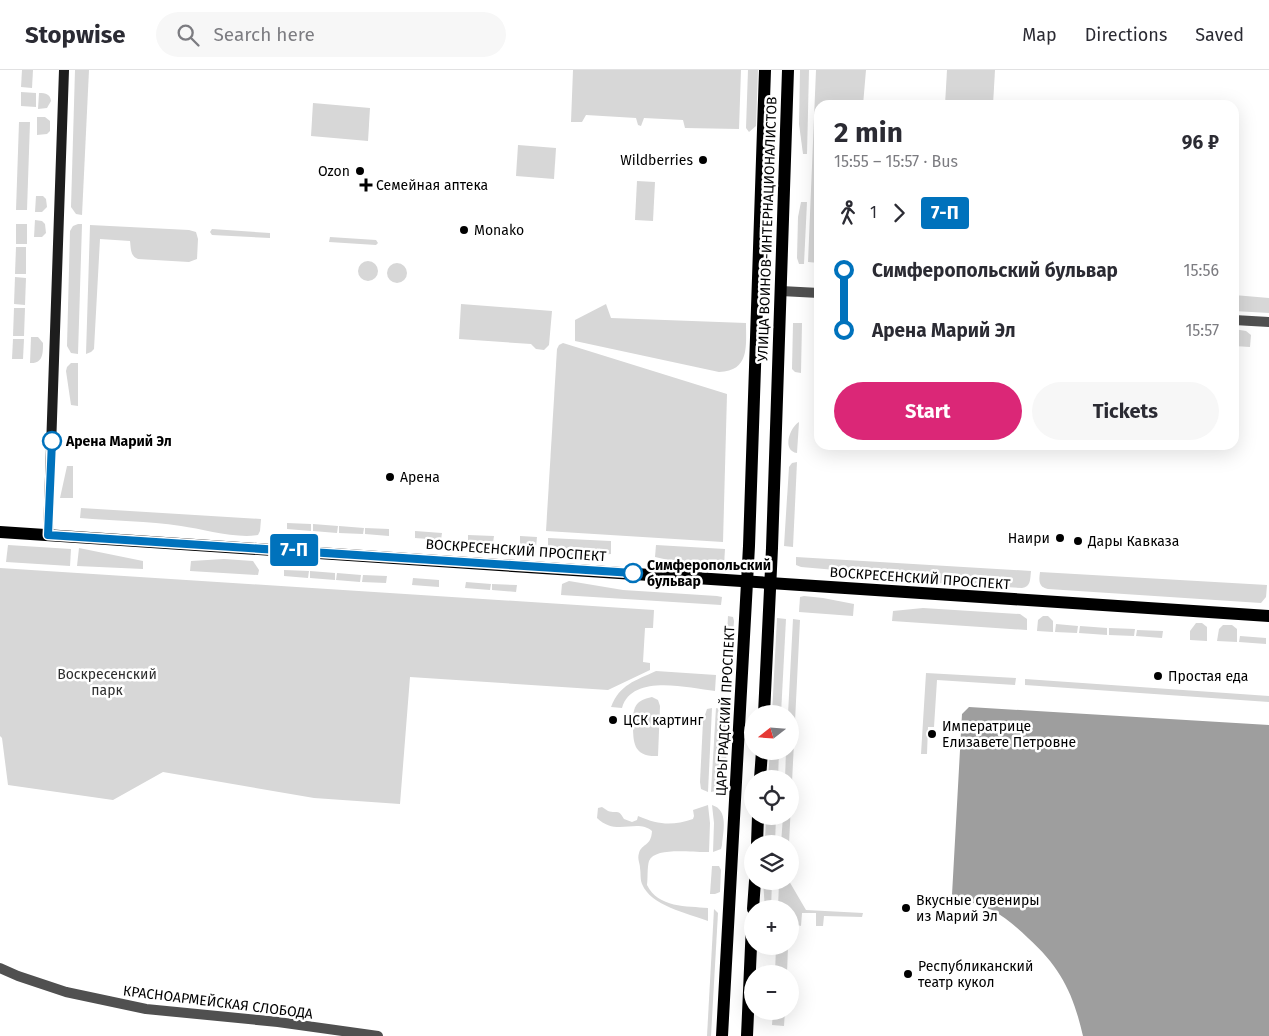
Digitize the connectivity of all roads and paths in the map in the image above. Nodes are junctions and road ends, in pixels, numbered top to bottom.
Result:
1 (64, 70) edge
2 (765, 70) edge
3 (788, 70) edge
4 (781, 291) junction
5 (814, 293) edge
6 (1239, 320) edge
7 (1269, 322) edge
8 (756, 388) joint
9 (0, 532) edge
10 (48, 535) junction
11 (748, 581) junction
12 (770, 582) junction
13 (1269, 616) edge
14 (764, 705) edge
15 (751, 955) edge
16 (0, 968) edge
17 (378, 1036) edge
18 (722, 1036) edge
19 (747, 1036) edge

1 - 10 main road
2 - 8 main road, УЛИЦА ВОИНОВ-ИНТЕРНАЦИОНАЛИСТОВ
3 - 4 main road, УЛИЦА ВОИНОВ-ИНТЕРНАЦИОНАЛИСТОВ
4 - 5 street
4 - 12 main road, УЛИЦА ВОИНОВ-ИНТЕРНАЦИОНАЛИСТОВ
6 - 7 street
8 - 11 main road, ЦАРЬГРАДСКИЙ ПРОСПЕКТ
9 - 10 main road, ВОСКРЕСЕНСКИЙ ПРОСПЕКТ
10 - 11 main road, ВОСКРЕСЕНСКИЙ ПРОСПЕКТ
11 - 12 main road, ВОСКРЕСЕНСКИЙ ПРОСПЕКТ
11 - 18 main road, ЦАРЬГРАДСКИЙ ПРОСПЕКТ
12 - 13 main road, ВОСКРЕСЕНСКИЙ ПРОСПЕКТ
12 - 14 main road
15 - 19 main road
16 - 17 street, КРАСНОАРМЕЙСКАЯ СЛОБОДА

